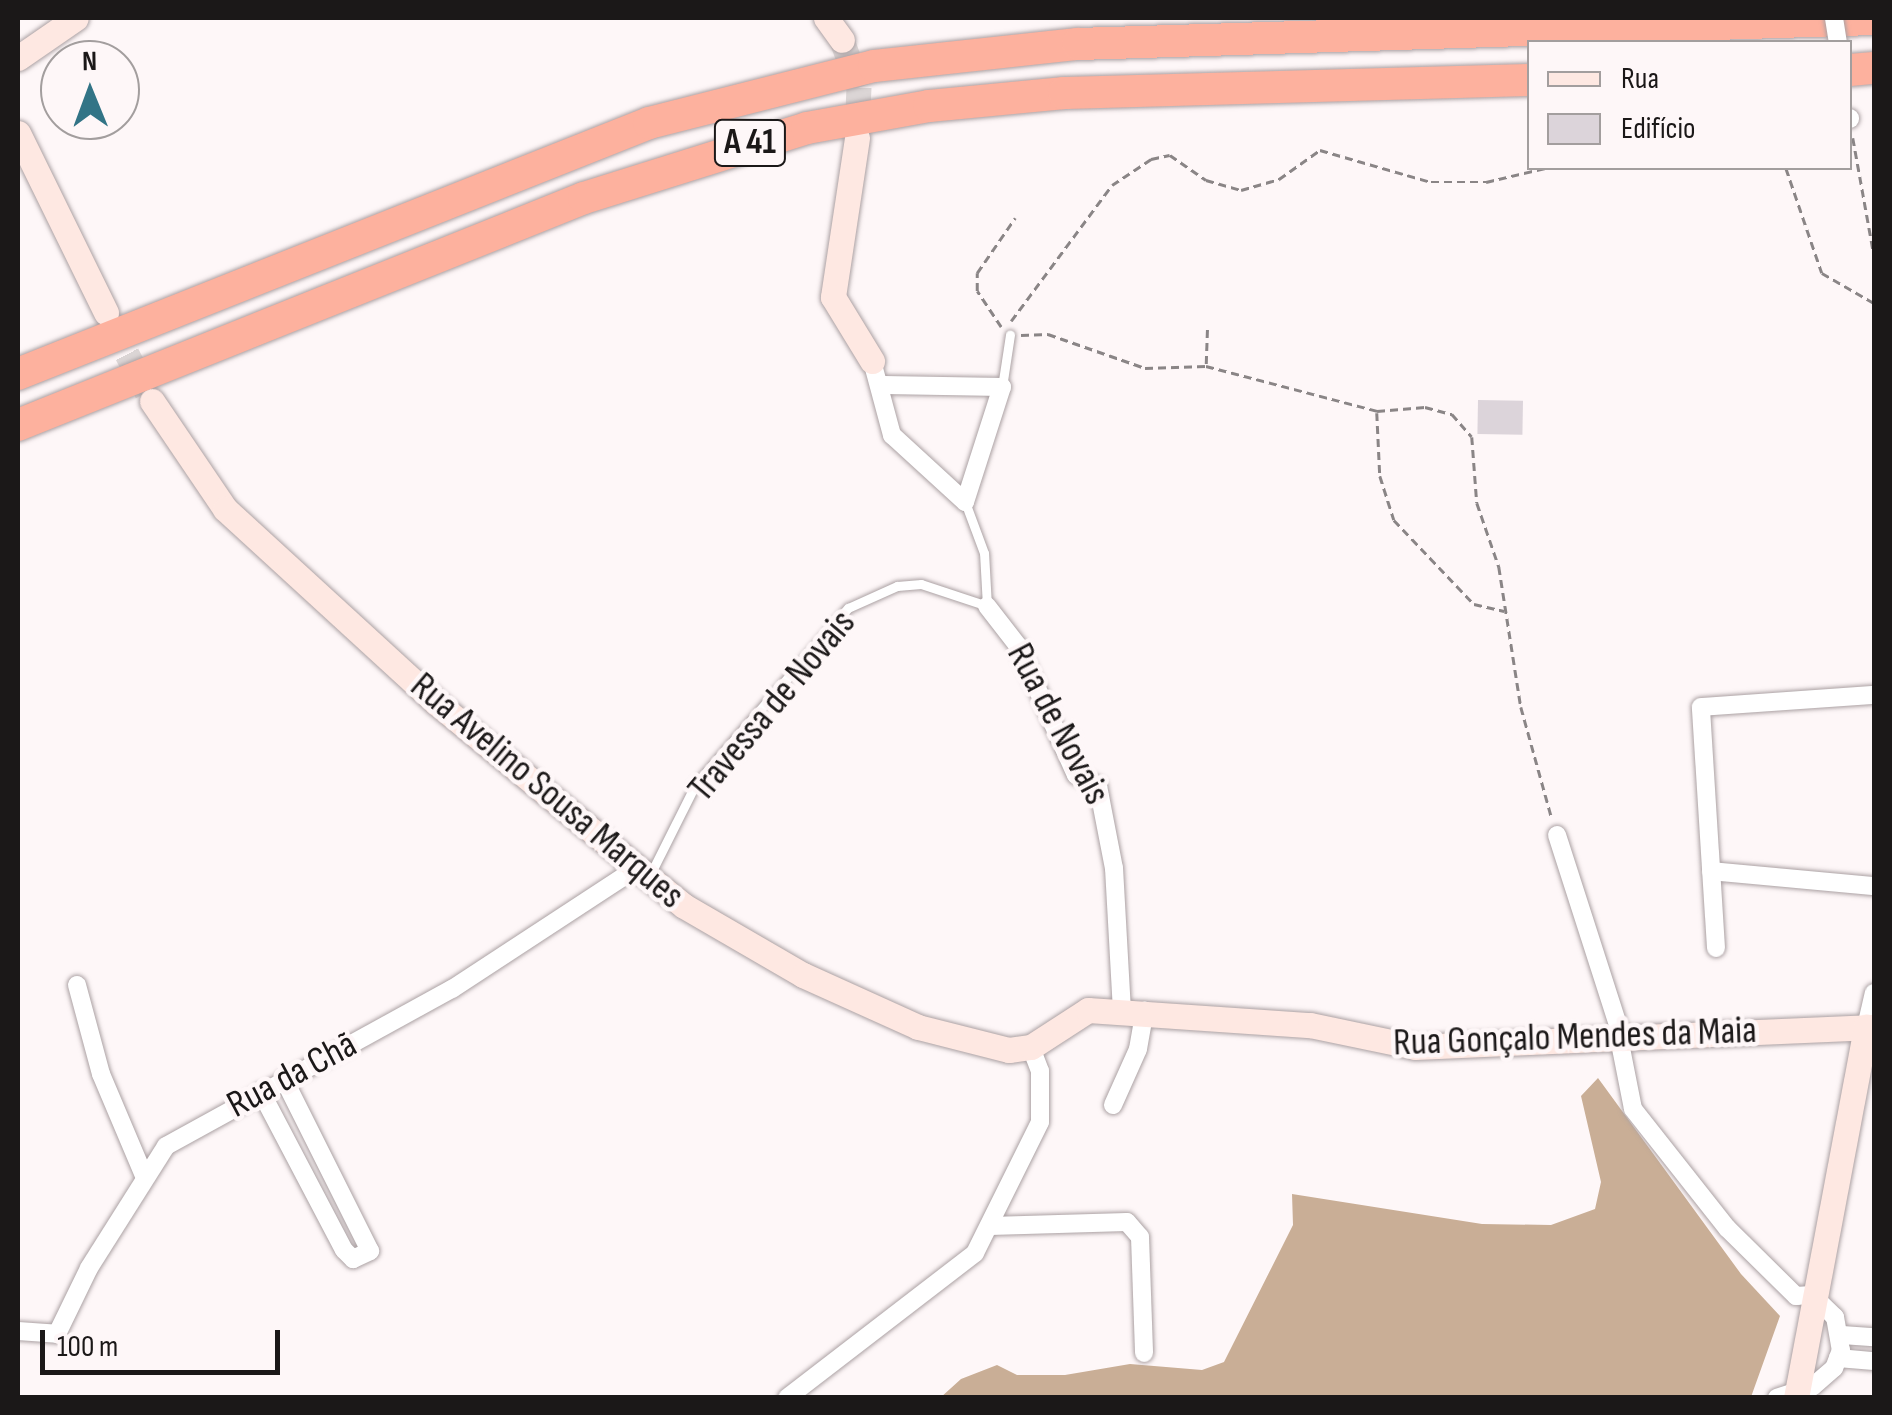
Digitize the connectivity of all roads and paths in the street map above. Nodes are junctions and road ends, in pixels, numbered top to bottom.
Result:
1 (76, 18) edge
2 (826, 18) edge
3 (1874, 19) edge
4 (842, 40) tunnel mouth
5 (18, 58) edge
6 (1527, 80) edge
7 (1852, 129) edge
8 (18, 133) edge
9 (856, 138) tunnel mouth
10 (1537, 170) edge
11 (1787, 170) edge
12 (1015, 218) dead end
13 (1874, 254) edge
14 (1874, 303) edge
15 (106, 312) tunnel mouth
16 (1207, 328) dead end
17 (1007, 332) junction
18 (872, 361) joint
19 (1206, 366) junction
20 (18, 374) edge
21 (884, 385) junction
22 (1002, 387) junction
23 (152, 401) tunnel mouth
24 (1377, 411) junction
25 (18, 425) edge
26 (965, 502) junction
27 (987, 606) junction
28 (1506, 612) junction
29 (1874, 695) edge
30 (1556, 835) joint
31 (1711, 871) junction
32 (643, 873) junction
33 (1874, 886) edge
34 (1716, 948) dead end
35 (77, 986) dead end
36 (1874, 993) edge
37 (1134, 1010) junction
38 (1870, 1027) edge
39 (1620, 1038) junction
40 (1031, 1047) junction
41 (284, 1079) junction
42 (260, 1092) junction
43 (1113, 1105) dead end
44 (145, 1178) junction
45 (990, 1226) junction
46 (1812, 1295) junction
47 (18, 1331) edge
48 (1842, 1335) junction
49 (1874, 1338) edge
50 (1144, 1353) dead end
51 (1838, 1358) junction
52 (1874, 1362) edge
53 (1790, 1396) edge
54 (787, 1398) edge

1 - 5 street
2 - 4 street
3 - 20 highway, A 41
6 - 25 highway, A 41
7 - 13 path
8 - 15 street
9 - 18 street, Rua de Novais
10 - 17 path
11 - 14 path
12 - 17 path
16 - 19 path
17 - 19 path
17 - 22 lane
18 - 21 street, Rua de Novais
19 - 24 path
21 - 22 street
21 - 26 street, Rua de Novais
22 - 26 street
23 - 32 street, Rua Avelino Sousa Marques
24 - 28 path
24 - 28 path
26 - 27 lane, Rua de Novais
27 - 32 lane, Travessa de Novais
27 - 37 street, Rua de Novais
28 - 30 path
29 - 31 street
30 - 39 street
31 - 33 street
31 - 34 street
32 - 40 street, Rua Avelino Sousa Marques
32 - 41 street, Rua da Chã
35 - 44 street
36 - 38 street
37 - 39 street, Rua Gonçalo Mendes da Maia
37 - 40 street, Rua Gonçalo Mendes da Maia
37 - 43 street
38 - 39 street, Rua Gonçalo Mendes da Maia
38 - 46 street
39 - 46 street
40 - 45 street
41 - 42 street, Rua da Chã
41 - 42 street
42 - 44 street, Rua da Chã
44 - 47 street, Rua da Chã
45 - 50 street
45 - 54 street
46 - 48 street
46 - 53 street
48 - 49 street
48 - 51 street
51 - 52 street
51 - 53 street

